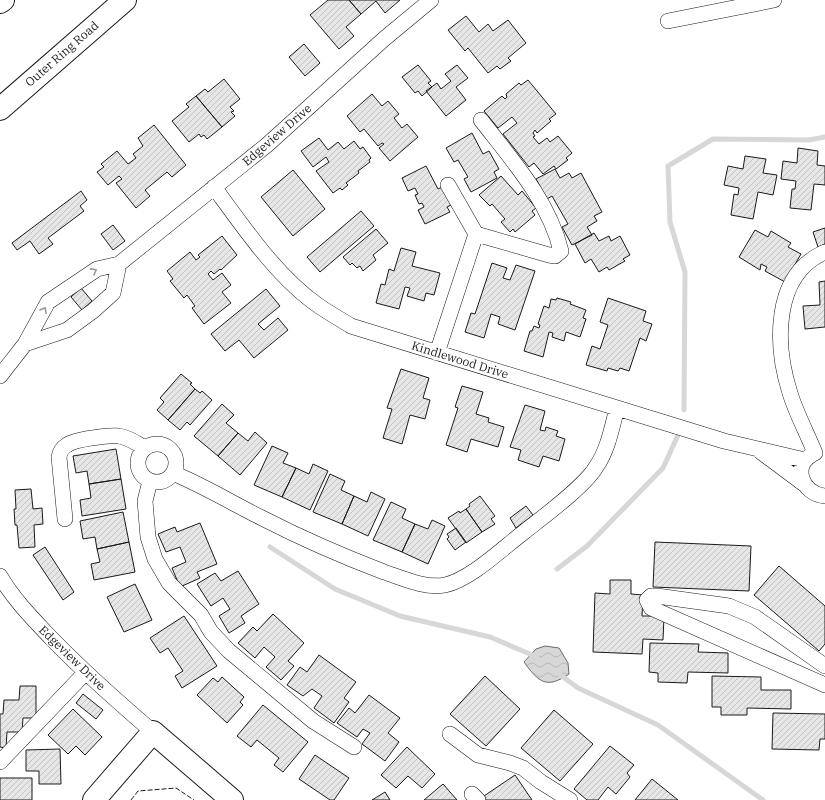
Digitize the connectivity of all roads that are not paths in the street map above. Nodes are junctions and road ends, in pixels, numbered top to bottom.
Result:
1 (3, 0) edge
2 (125, 0) edge
3 (431, 0) edge
4 (774, 0) edge
5 (0, 2) edge
6 (668, 21) dead end
7 (0, 109) edge
8 (482, 120) dead end
9 (448, 185) dead end
10 (214, 187) junction
11 (476, 234) junction
12 (825, 252) edge
13 (119, 264) junction
14 (25, 344) junction
15 (437, 353) junction
16 (0, 376) edge
17 (617, 408) junction
18 (145, 448) junction
19 (757, 449) junction
20 (815, 455) edge
21 (173, 473) junction
22 (150, 481) junction
23 (804, 484) junction
24 (823, 498) edge
25 (65, 518) dead end
26 (0, 576) edge
27 (825, 666) edge
28 (85, 673) junction
29 (825, 685) edge
30 (153, 732) junction
31 (450, 734) dead end
32 (354, 747) dead end
33 (0, 762) edge
34 (94, 800) edge
35 (232, 800) edge
36 (570, 800) edge

1 - 5 main road
2 - 7 main road, Outer Ring Road
3 - 10 street, Edgeview Drive
4 - 6 street
8 - 11 street
9 - 11 street
10 - 13 street, Edgeview Drive
10 - 15 street, Kindlewood Drive
11 - 15 street
12 - 20 street
14 -> 13 street, Edgeview Drive
13 - 14 street
14 - 16 street, Edgeview Drive
15 - 17 street, Kindlewood Drive
17 - 19 street, Kindlewood Drive
17 - 21 street
18 - 21 street
18 - 22 street
18 - 25 street
19 - 20 street, Kindlewood Drive
19 - 23 street, Kindlewood Drive
20 - 23 street
21 - 22 street
22 - 32 street
23 - 24 street, Kindlewood Drive
26 - 28 street, Edgeview Drive
27 - 29 street
28 - 30 street, Edgeview Drive
28 - 33 street
30 - 34 main road
30 - 35 main road
31 - 36 street

